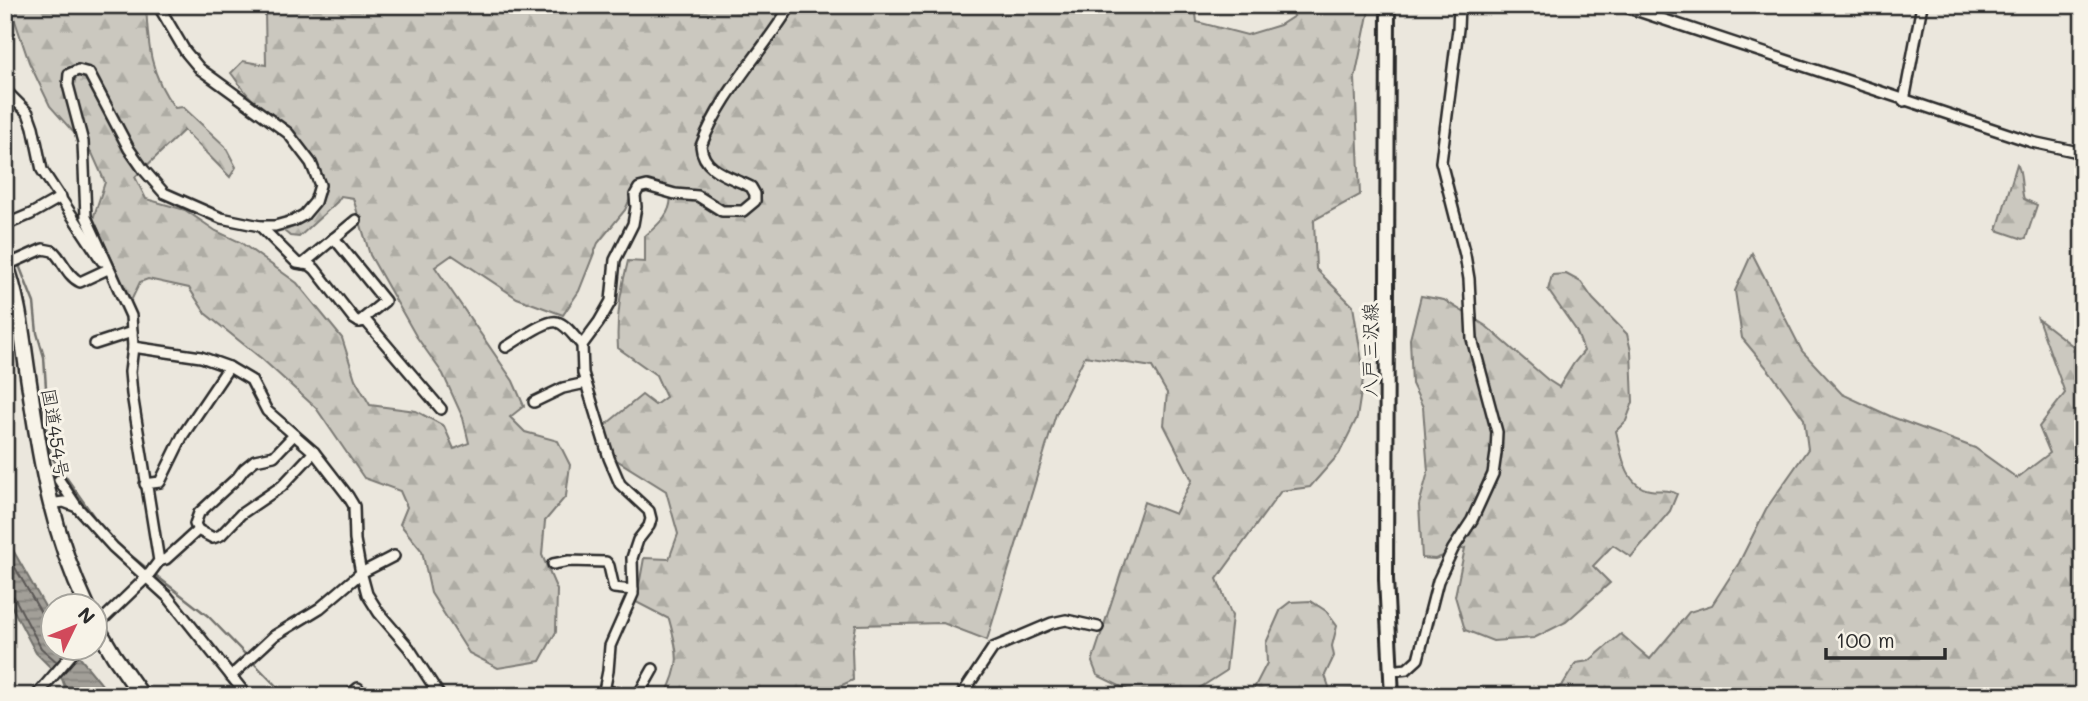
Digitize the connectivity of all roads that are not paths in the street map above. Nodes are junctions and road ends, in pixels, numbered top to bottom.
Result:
1 (158, 5) edge
2 (791, 5) edge
3 (1388, 5) edge
4 (1459, 5) edge
5 (1620, 5) edge
6 (1922, 5) edge
7 (5, 90) edge
8 (1904, 101) junction
9 (2083, 153) edge
10 (61, 197) junction
11 (356, 220) dead end
12 (5, 225) edge
13 (260, 226) junction
14 (334, 238) junction
15 (6, 263) edge
16 (303, 264) junction
17 (110, 271) junction
18 (359, 322) junction
19 (132, 332) junction
20 (95, 344) dead end
21 (582, 345) junction
22 (133, 347) junction
23 (506, 347) dead end
24 (229, 367) junction
25 (586, 383) junction
26 (534, 402) dead end
27 (440, 409) dead end
28 (294, 435) junction
29 (314, 452) junction
30 (59, 480) dead end
31 (145, 484) junction
32 (49, 504) junction
33 (77, 507) junction
34 (198, 530) junction
35 (394, 556) dead end
36 (159, 562) junction
37 (553, 564) dead end
38 (361, 573) junction
39 (146, 577) junction
40 (633, 590) junction
41 (81, 592) edge
42 (108, 613) edge
43 (1098, 627) dead end
44 (108, 645) edge
45 (65, 662) edge
46 (653, 669) dead end
47 (1390, 671) junction
48 (231, 676) junction
49 (358, 688) dead end
50 (603, 693) edge
51 (37, 694) edge
52 (142, 696) edge
53 (247, 696) edge
54 (349, 696) edge
55 (440, 696) edge
56 (629, 696) edge
57 (961, 696) edge
58 (1392, 696) edge

1 - 13 street
2 - 21 street
3 - 47 main road, 八戸三沢線
4 - 47 street
5 - 8 street
6 - 8 street
7 - 10 street
8 - 9 street
10 - 12 street
10 - 17 street
11 - 14 street
13 - 16 street
13 - 17 street
14 - 16 street
14 - 18 street
15 - 17 street
15 - 32 highway, 国道454号
16 - 18 street
17 - 19 street
18 - 27 street
19 - 20 street
19 - 22 street
21 - 23 street
21 - 25 street
22 - 24 street
22 - 31 street
24 - 28 street
24 - 31 street
25 - 26 street
25 - 40 street
28 - 29 street
28 - 34 street
29 - 34 street
29 - 38 street
30 - 33 street
31 - 36 street
32 - 33 street
32 - 41 highway, 国道454号
33 - 39 street
34 - 36 street
35 - 38 street
36 - 39 street
37 - 40 street
38 - 48 street
38 - 55 street
39 - 42 street
39 - 48 street
40 - 50 street
43 - 57 street
44 - 52 highway
45 - 51 street
46 - 56 street
47 - 58 main road, 八戸三沢線
48 - 53 street
49 - 54 street
50 - 56 street

